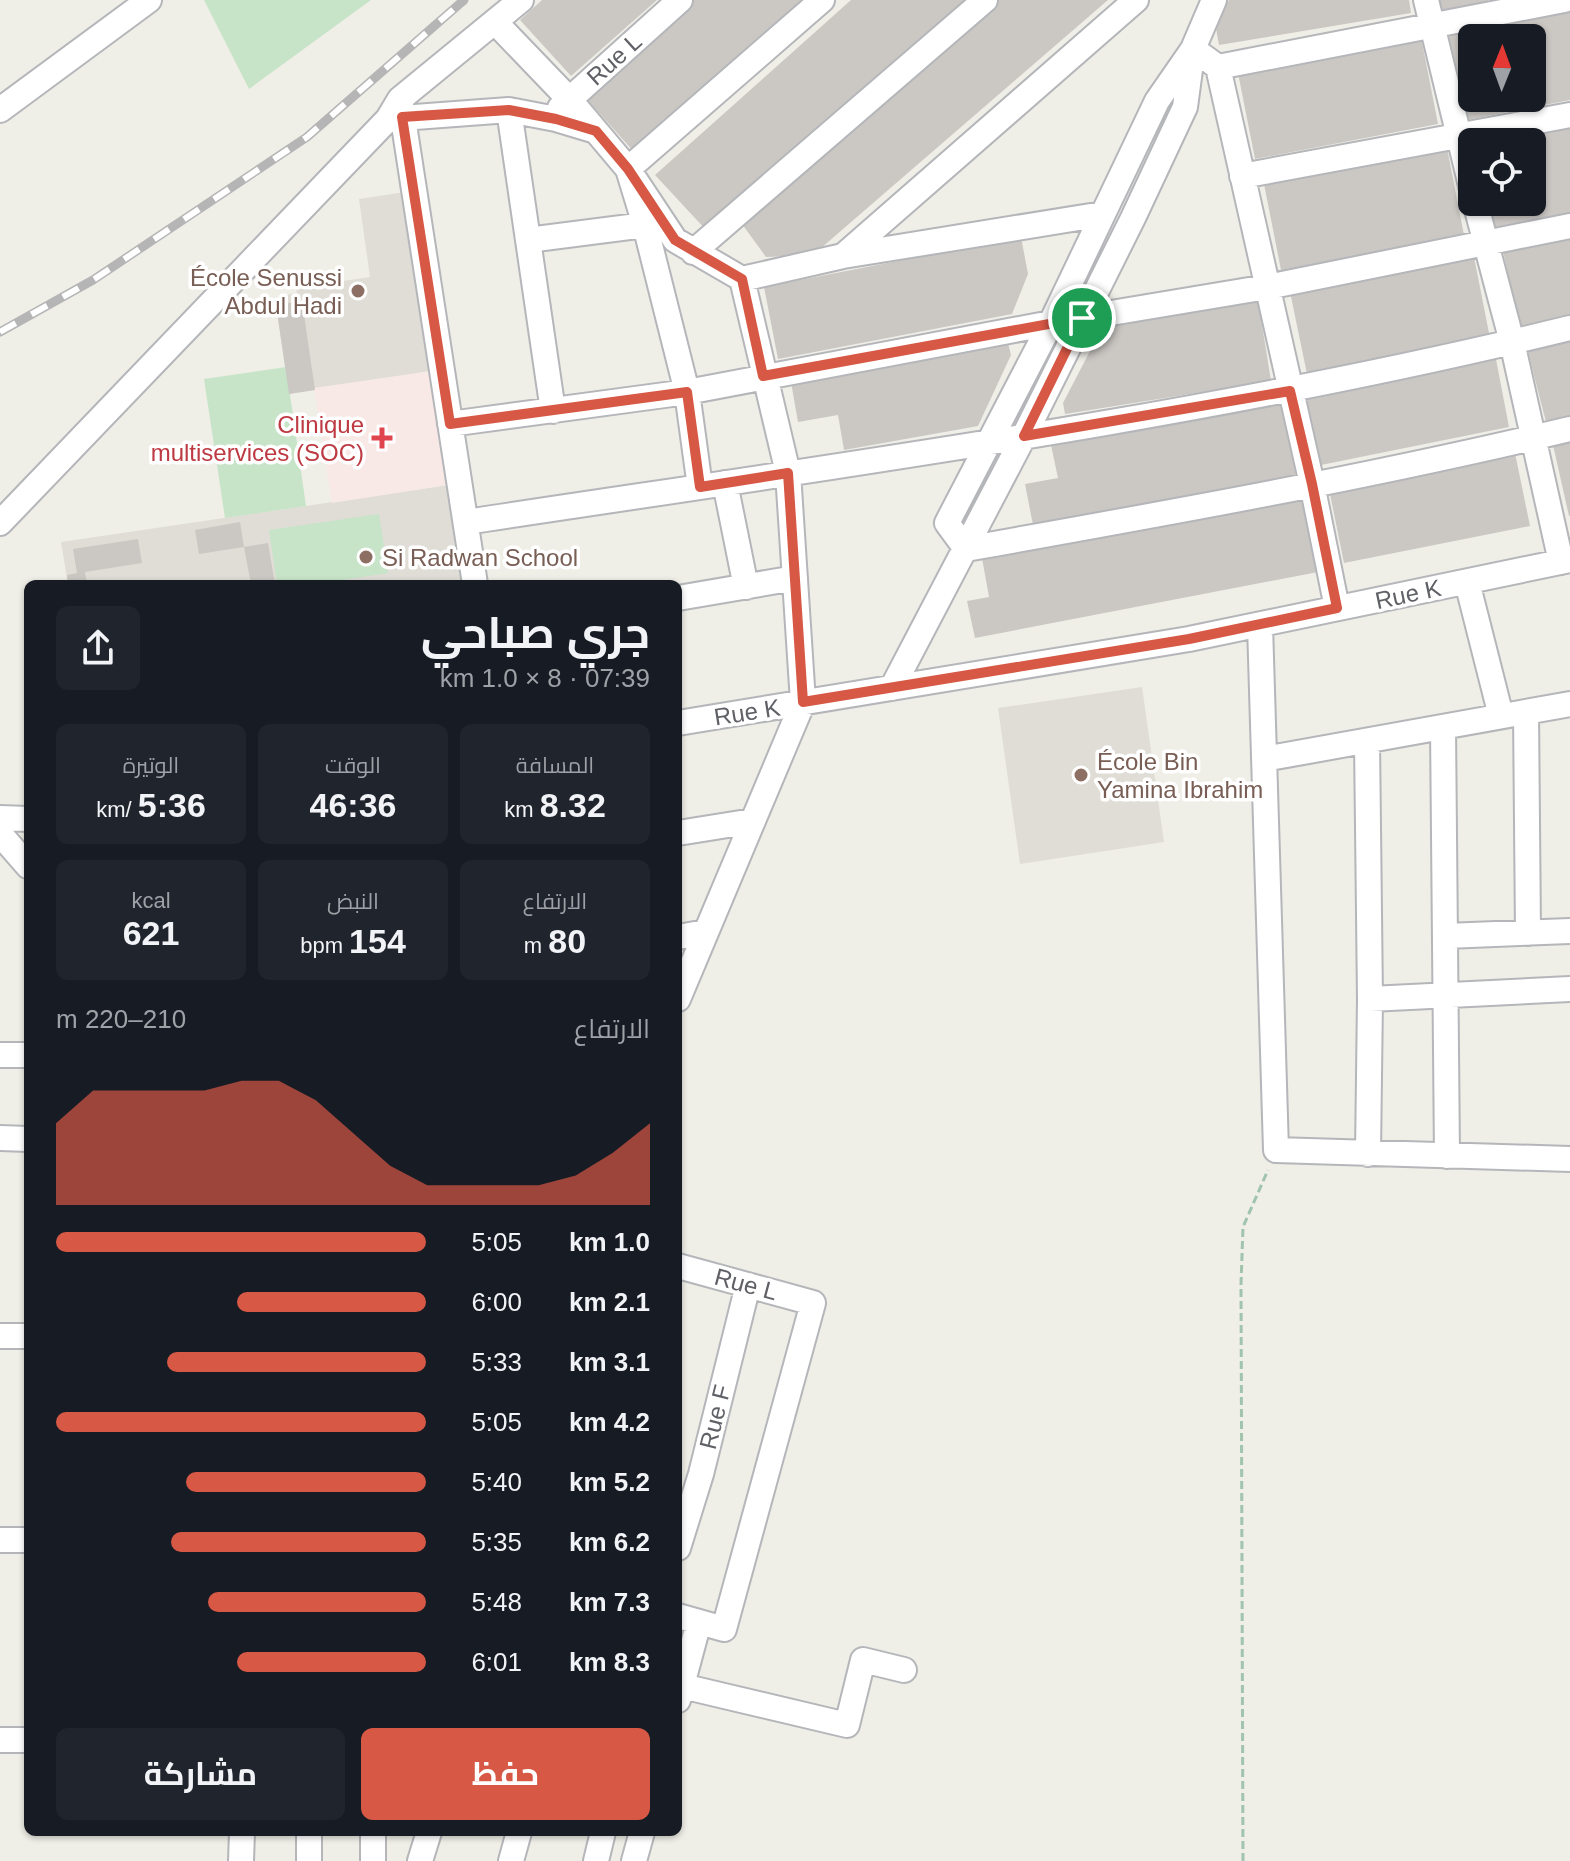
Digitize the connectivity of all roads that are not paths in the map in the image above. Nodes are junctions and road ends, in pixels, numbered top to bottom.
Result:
1 (149, 0) edge
2 (521, 0) edge
3 (680, 0) edge
4 (822, 0) edge
5 (985, 0) edge
6 (1136, 0) edge
7 (1214, 0) edge
8 (1426, 0) edge
9 (1564, 0) edge
10 (496, 23) junction
11 (1433, 25) junction
12 (1193, 49) junction
13 (1218, 67) junction
14 (569, 99) junction
15 (0, 110) edge
16 (509, 110) junction
17 (397, 112) junction
18 (1570, 115) edge
19 (548, 118) junction
20 (1501, 128) edge
21 (596, 131) junction
22 (1458, 136) joint
23 (628, 169) junction
24 (1242, 176) junction
25 (1103, 214) junction
26 (1478, 216) edge
27 (645, 225) junction
28 (1570, 226) edge
29 (528, 240) junction
30 (1485, 243) junction
31 (693, 252) junction
32 (843, 256) junction
33 (742, 279) junction
34 (1267, 287) junction
35 (1082, 318) junction
36 (1051, 323) junction
37 (1570, 328) edge
38 (1512, 342) junction
39 (763, 376) junction
40 (1290, 391) junction
41 (687, 392) junction
42 (553, 411) junction
43 (450, 424) junction
44 (1570, 429) edge
45 (1024, 436) junction
46 (1535, 438) junction
47 (990, 441) junction
48 (788, 473) junction
49 (725, 483) junction
50 (1312, 484) junction
51 (700, 487) junction
52 (466, 522) junction
53 (0, 523) edge
54 (966, 549) junction
55 (1566, 561) edge
56 (795, 578) junction
57 (474, 580) edge
58 (1467, 582) junction
59 (746, 587) junction
60 (682, 597) edge
61 (1337, 608) junction
62 (1260, 625) junction
63 (892, 688) junction
64 (803, 702) junction
65 (1570, 704) edge
66 (1526, 712) junction
67 (1501, 716) junction
68 (682, 722) edge
69 (1443, 727) junction
70 (1367, 741) junction
71 (1264, 759) junction
72 (0, 818) edge
73 (24, 819) edge
74 (753, 821) junction
75 (682, 832) edge
76 (0, 834) edge
77 (24, 861) edge
78 (1570, 931) edge
79 (706, 932) junction
80 (1528, 933) junction
81 (682, 936) edge
82 (1446, 936) junction
83 (682, 989) edge
84 (1570, 989) edge
85 (1447, 995) junction
86 (1370, 999) junction
87 (0, 1055) edge
88 (24, 1055) edge
89 (0, 1138) edge
90 (24, 1139) edge
91 (1368, 1154) junction
92 (1447, 1156) junction
93 (1570, 1159) edge
94 (682, 1267) edge
95 (748, 1285) junction
96 (0, 1336) edge
97 (24, 1336) edge
98 (689, 1472) edge
99 (682, 1520) edge
100 (0, 1540) edge
101 (24, 1540) edge
102 (689, 1619) edge
103 (904, 1670) dead end
104 (682, 1677) edge
105 (682, 1693) edge
106 (0, 1740) edge
107 (24, 1740) edge
108 (242, 1836) edge
109 (309, 1836) edge
110 (373, 1836) edge
111 (428, 1836) edge
112 (518, 1836) edge
113 (602, 1836) edge
114 (641, 1836) edge
115 (241, 1861) edge
116 (309, 1861) edge
117 (373, 1861) edge
118 (420, 1861) edge
119 (511, 1861) edge
120 (596, 1861) edge
121 (634, 1861) edge

1 - 15 street
2 - 10 street
3 - 14 street, Rue L
4 - 23 street
5 - 31 street
6 - 32 street
7 - 12 street
8 - 11 street
9 - 11 street
10 - 14 street
10 - 17 street
11 - 13 street
11 - 22 street
12 - 13 street
12 - 25 street
12 - 35 street
13 - 24 street
14 - 19 street, Rue L
14 - 21 street
16 - 17 street
16 - 19 street
16 - 29 street
17 - 43 street
17 - 53 street
18 - 20 street
19 - 21 street
21 - 23 street
22 - 24 street
23 - 27 street
23 - 31 street
24 - 34 street
25 - 32 street
25 - 36 street
26 - 30 street
27 - 29 street
27 - 41 street
28 - 30 street
29 - 42 street
30 - 34 street
30 - 38 street
31 - 33 street
32 - 33 street
33 - 39 street
34 - 35 street
34 - 40 street
35 - 36 street
35 - 45 street
36 - 39 street
36 - 47 street
37 - 38 street
38 - 40 street
38 - 46 street
39 - 41 street
39 - 48 street
40 - 45 street
40 - 50 street
41 - 42 street
41 - 51 street
42 - 43 street
43 - 52 street
44 - 46 street
45 - 47 street
45 - 54 street
46 - 50 street
46 - 55 street
47 - 48 street
47 - 54 street
48 - 49 street
48 - 56 street
49 - 51 street
49 - 59 street
50 - 54 street
50 - 61 street
51 - 52 street
52 - 57 street
54 - 63 street
55 - 58 street, Rue K
56 - 59 street
56 - 64 street
58 - 61 street, Rue K
58 - 67 street
59 - 60 street
61 - 62 street, Rue K
62 - 63 street, Rue K
62 - 71 street
63 - 64 street, Rue K
64 - 68 street, Rue K
64 - 74 street
65 - 66 street
66 - 67 street
66 - 80 street
67 - 69 street
69 - 70 street
69 - 82 street
70 - 71 street
70 - 86 street
71 - 91 street
72 - 73 street
74 - 75 street
74 - 79 street
76 - 77 street
78 - 80 street
79 - 81 street
79 - 83 street
80 - 82 street
82 - 85 street
84 - 85 street
85 - 86 street
85 - 92 street
86 - 91 street
87 - 88 street
89 - 90 street
91 - 92 street
92 - 93 street
94 - 95 street, Rue L
95 - 98 street, Rue F
95 - 102 street, Rue L
96 - 97 street
98 - 99 street, Rue F
100 - 101 street
102 - 104 street
103 - 105 street
106 - 107 street
108 - 115 street
109 - 116 street
110 - 117 street
111 - 118 street
112 - 119 street
113 - 120 street
114 - 121 street

